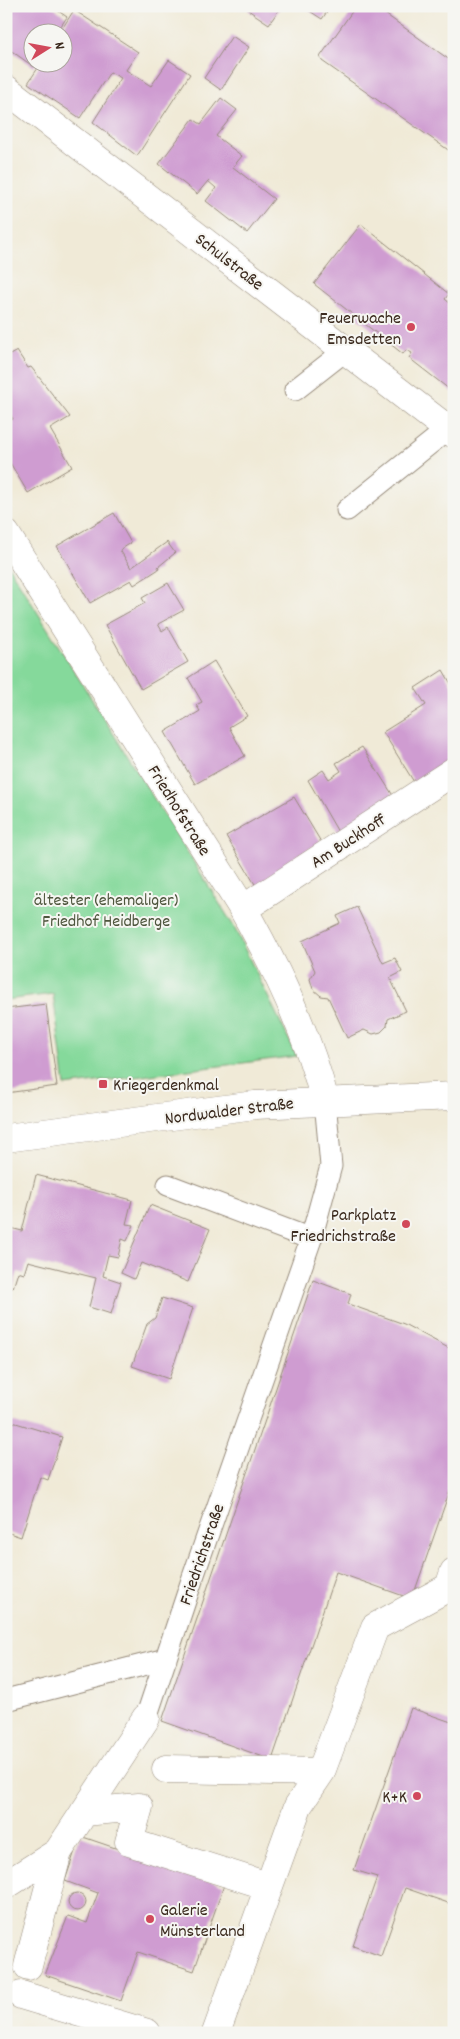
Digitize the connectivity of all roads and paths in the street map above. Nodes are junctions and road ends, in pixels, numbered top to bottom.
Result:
1 (6, 88) edge
2 (346, 350) junction
3 (296, 390) dead end
4 (451, 431) edge
5 (347, 510) dead end
6 (6, 534) edge
7 (454, 771) edge
8 (243, 909) junction
9 (454, 1096) edge
10 (325, 1101) junction
11 (6, 1138) edge
12 (168, 1185) dead end
13 (311, 1238) junction
14 (452, 1582) edge
15 (166, 1660) junction
16 (6, 1700) edge
17 (146, 1718) joint
18 (166, 1769) dead end
19 (321, 1772) junction
20 (84, 1812) junction
21 (58, 1852) junction
22 (6, 1885) edge
23 (268, 1886) junction
24 (28, 1966) dead end
25 (16, 2000) edge
26 (147, 2033) edge
27 (216, 2033) edge

1 - 2 street, Schulstraße
2 - 3 lane
2 - 4 street, Schulstraße
4 - 5 lane
6 - 8 street, Friedhofstraße
7 - 8 street, Am Buckhoff
8 - 10 street, Friedhofstraße
9 - 10 street, Nordwalder Straße
10 - 11 street, Nordwalder Straße
10 - 13 lane, Friedrichstraße
12 - 13 lane
13 - 15 lane, Friedrichstraße
14 - 19 street
15 - 16 lane
15 - 17 lane, Friedrichstraße
17 - 20 street, Friedrichstraße
18 - 19 street
19 - 23 street
20 - 21 street, Friedrichstraße
20 - 23 street
21 - 22 street
21 - 24 street
23 - 27 street
25 - 26 street

